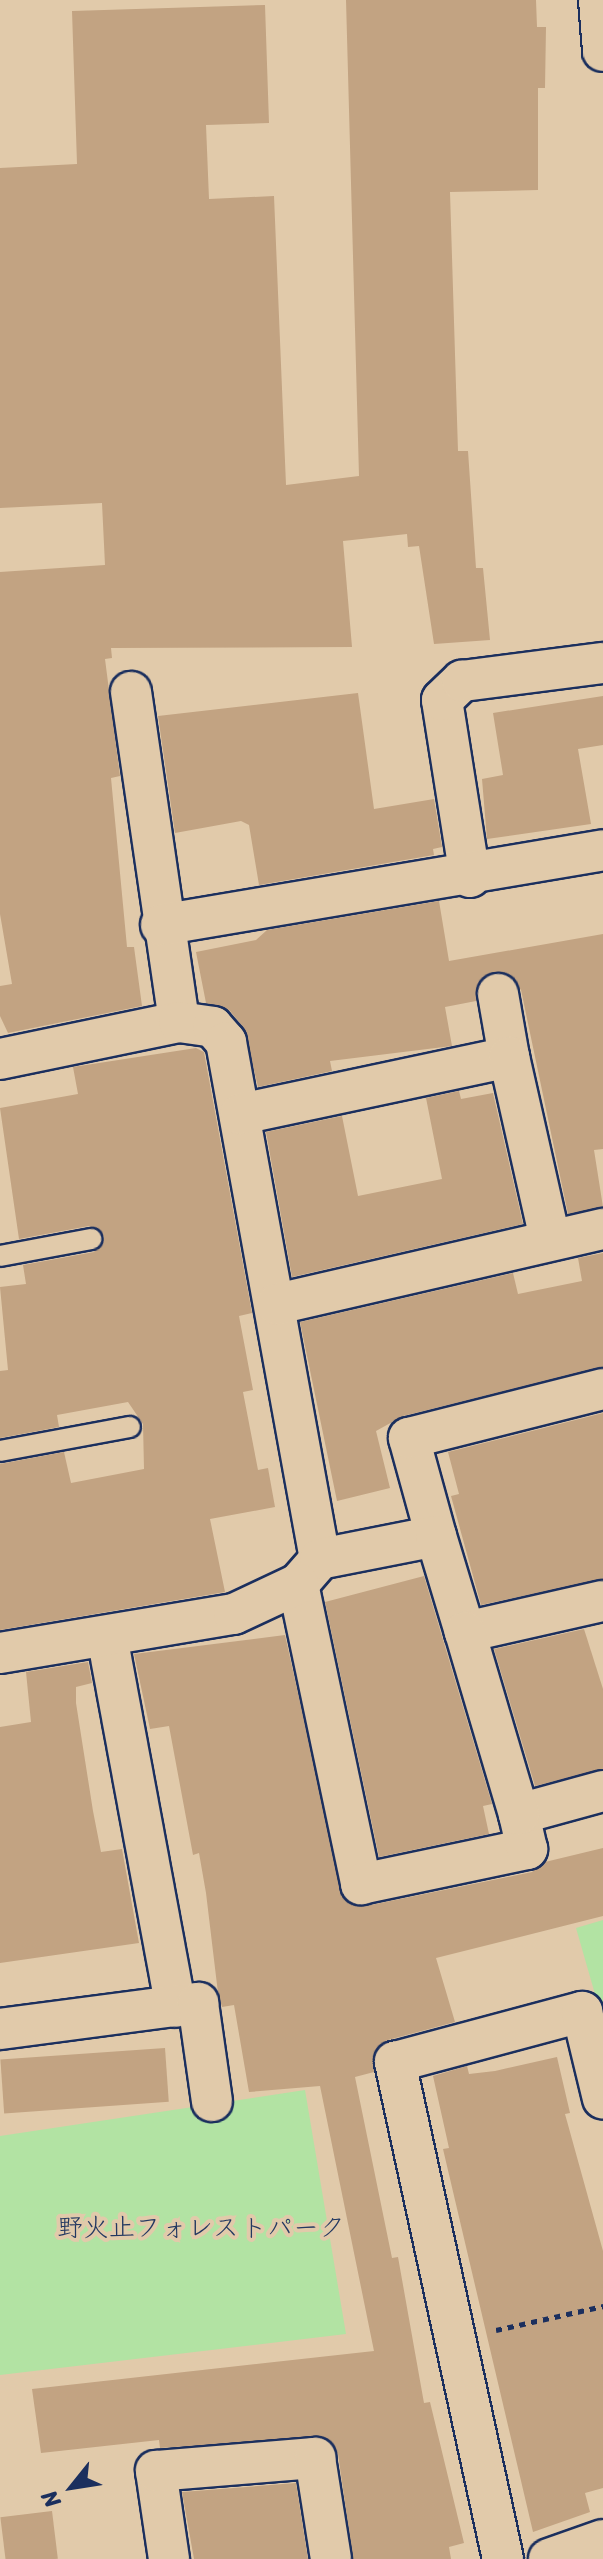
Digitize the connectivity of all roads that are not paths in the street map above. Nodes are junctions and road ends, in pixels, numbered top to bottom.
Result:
1 (599, 0) edge
2 (603, 51) edge
3 (603, 663) edge
4 (131, 692) dead end
5 (603, 850) edge
6 (470, 877) junction
7 (161, 925) junction
8 (498, 994) dead end
9 (179, 1022) junction
10 (509, 1057) junction
11 (0, 1059) edge
12 (241, 1114) junction
13 (603, 1229) edge
14 (91, 1239) dead end
15 (550, 1239) junction
16 (0, 1256) edge
17 (277, 1304) junction
18 (603, 1389) edge
19 (130, 1427) dead end
20 (0, 1451) edge
21 (436, 1536) junction
22 (309, 1572) junction
23 (603, 1601) edge
24 (465, 1632) junction
25 (107, 1636) junction
26 (0, 1653) edge
27 (603, 1791) edge
28 (519, 1814) junction
29 (176, 2007) junction
30 (0, 2029) edge
31 (603, 2099) edge
32 (212, 2101) dead end
33 (603, 2540) edge
34 (169, 2559) edge
35 (331, 2559) edge
36 (503, 2559) edge
37 (549, 2559) edge

1 - 2 street
3 - 6 street
4 - 7 street
5 - 6 street
6 - 7 street
7 - 9 street
8 - 10 street
9 - 11 street
9 - 12 street
10 - 12 street
10 - 15 street
12 - 17 street
13 - 15 street
14 - 16 lane
15 - 17 street
17 - 22 street
18 - 21 street
19 - 20 lane
21 - 22 street
21 - 24 street
22 - 25 street
22 - 28 street
23 - 24 street
24 - 28 street
25 - 26 street
25 - 29 street
27 - 28 street
29 - 30 street
29 - 32 street
31 - 36 street
33 - 37 street
34 - 35 street

